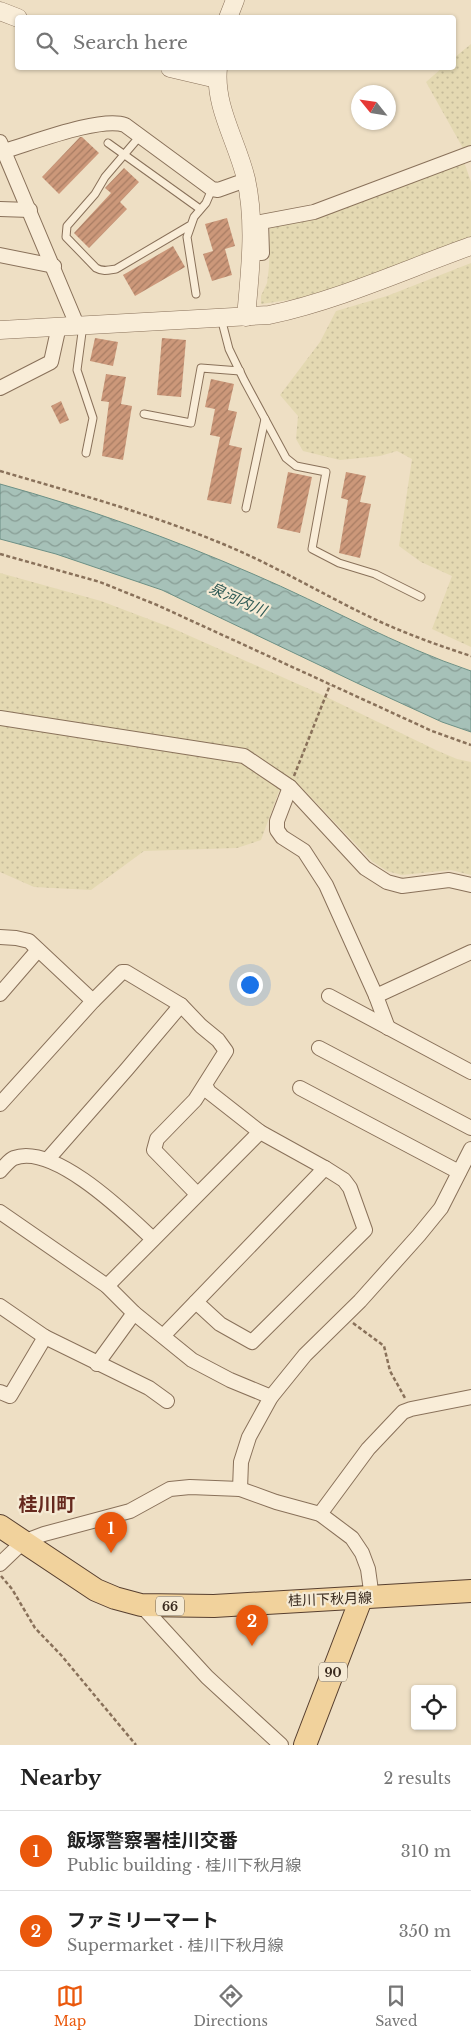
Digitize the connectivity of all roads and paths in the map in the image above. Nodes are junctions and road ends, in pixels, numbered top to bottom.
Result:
1 (235, 0) edge
2 (0, 11) edge
3 (229, 15) edge
4 (15, 17) edge
5 (189, 70) edge
6 (218, 73) edge
7 (140, 136) junction
8 (108, 143) dead end
9 (2, 146) edge
10 (471, 153) edge
11 (125, 154) junction
12 (246, 180) junction
13 (212, 189) junction
14 (0, 209) edge
15 (200, 209) junction
16 (30, 210) junction
17 (189, 226) junction
18 (471, 246) edge
19 (251, 254) junction
20 (0, 255) edge
21 (54, 266) junction
22 (196, 294) dead end
23 (246, 317) junction
24 (221, 318) junction
25 (80, 324) junction
26 (59, 326) junction
27 (0, 330) edge
28 (240, 371) junction
29 (0, 388) edge
30 (144, 414) dead end
31 (264, 419) junction
32 (86, 453) dead end
33 (0, 471) edge
34 (246, 508) dead end
35 (0, 554) edge
36 (421, 597) dead end
37 (471, 656) edge
38 (330, 685) junction
39 (0, 718) edge
40 (471, 745) edge
41 (290, 787) junction
42 (471, 885) edge
43 (0, 937) edge
44 (38, 950) junction
45 (471, 952) edge
46 (0, 994) edge
47 (329, 996) dead end
48 (376, 996) junction
49 (93, 1001) junction
50 (181, 1005) junction
51 (388, 1028) junction
52 (319, 1048) dead end
53 (471, 1072) edge
54 (205, 1085) junction
55 (300, 1088) dead end
56 (0, 1104) edge
57 (471, 1128) edge
58 (260, 1132) junction
59 (471, 1149) edge
60 (48, 1159) junction
61 (325, 1168) junction
62 (0, 1171) edge
63 (459, 1172) junction
64 (197, 1194) junction
65 (0, 1212) edge
66 (153, 1239) junction
67 (107, 1286) junction
68 (196, 1302) junction
69 (0, 1306) edge
70 (134, 1313) junction
71 (344, 1316) junction
72 (45, 1336) junction
73 (163, 1336) junction
74 (97, 1364) junction
75 (0, 1392) edge
76 (272, 1397) junction
77 (471, 1397) edge
78 (167, 1401) dead end
79 (411, 1409) junction
80 (240, 1488) junction
81 (320, 1514) junction
82 (0, 1526) edge
83 (23, 1542) junction
84 (0, 1564) edge
85 (0, 1575) edge
86 (471, 1590) edge
87 (367, 1598) junction
88 (141, 1604) junction
89 (136, 1745) edge
90 (282, 1745) edge
91 (305, 1745) edge

1 - 3 street
2 - 4 street
5 - 6 street
6 - 12 street
7 - 9 street
7 - 11 lane
7 - 13 street
8 - 11 lane
9 - 16 street
10 - 19 street
11 - 15 lane
11 - 17 lane
12 - 13 street
12 - 19 street
13 - 15 lane
14 - 16 street
15 - 17 lane
16 - 21 street
17 - 22 lane
18 - 23 street
19 - 23 street
20 - 21 street
21 - 25 street
23 - 24 street
24 - 25 street
24 - 28 lane
25 - 26 street
25 - 32 lane
26 - 27 street
26 - 29 street
28 - 30 lane
28 - 31 lane
31 - 34 lane
31 - 36 lane
33 - 37 path
35 - 38 path
38 - 40 path
38 - 41 path
39 - 41 street
41 - 42 street
41 - 48 street
43 - 44 street
44 - 46 street
44 - 49 street
45 - 48 street
47 - 51 street
48 - 51 street
49 - 50 street
49 - 56 street
50 - 54 street
50 - 60 street
51 - 53 street
52 - 57 street
54 - 58 street
54 - 64 street
55 - 63 street
58 - 61 street
58 - 64 street
59 - 63 street
60 - 62 street
60 - 66 street
61 - 68 street
61 - 68 street
63 - 71 street
64 - 66 street
65 - 67 street
66 - 67 street
67 - 70 street
68 - 73 street
69 - 72 street
70 - 73 street
70 - 74 street
71 - 76 street
71 - 79 path
72 - 74 street
72 - 75 street
73 - 76 street
74 - 78 street
76 - 80 street
77 - 79 street
79 - 81 street
80 - 81 street
80 - 83 street
81 - 87 street
82 - 83 main road, 桂川下秋月線 / 66
83 - 84 street
83 - 88 main road, 桂川下秋月線 / 66
85 - 89 path
86 - 87 main road, 桂川下秋月線 / 66
87 - 88 main road, 桂川下秋月線 / 66
87 - 91 main road, 90
88 - 90 street

